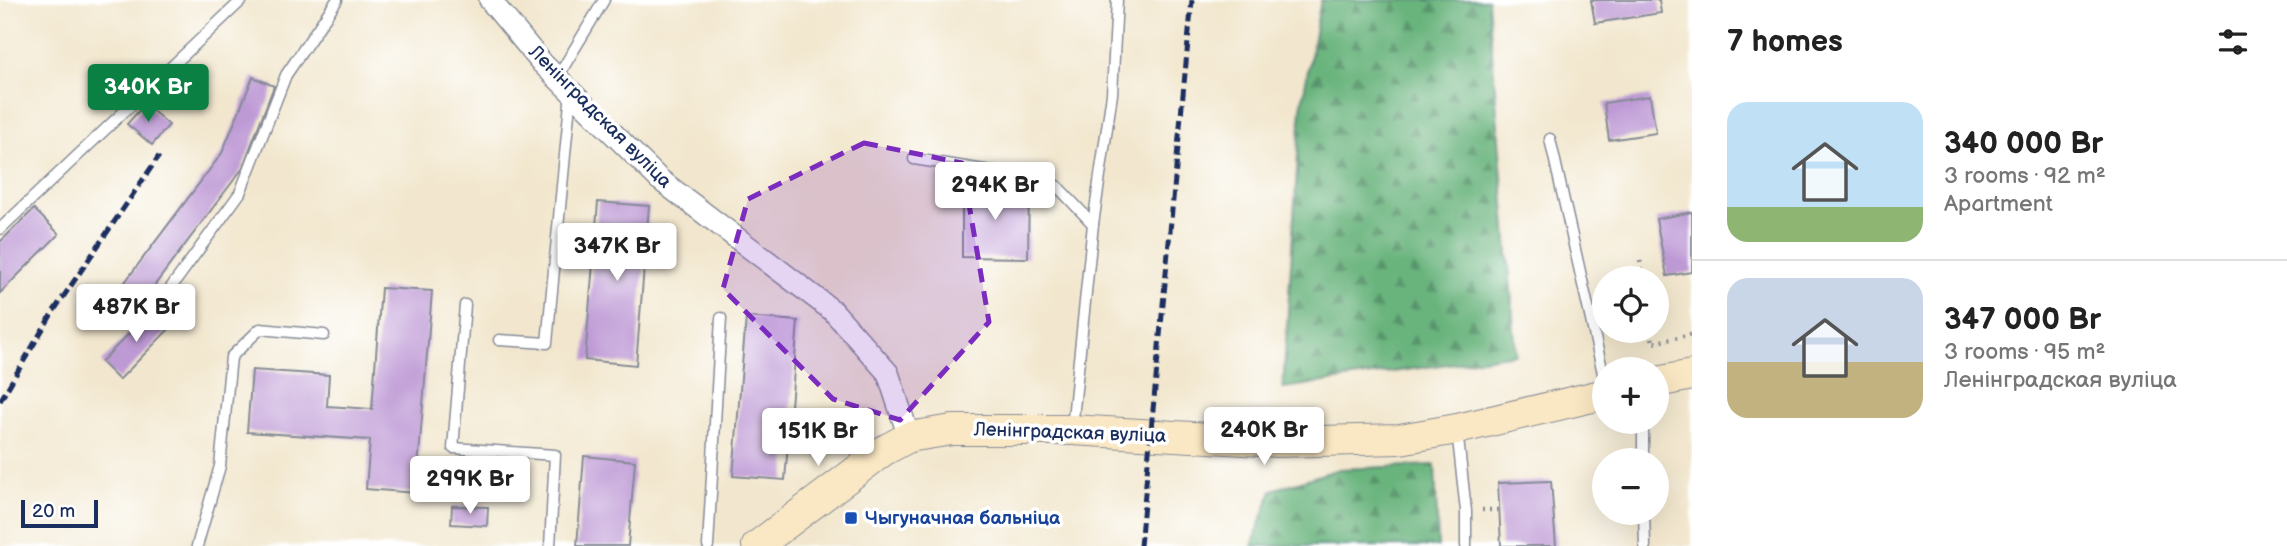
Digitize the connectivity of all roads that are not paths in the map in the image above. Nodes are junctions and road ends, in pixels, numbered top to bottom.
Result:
1 (242, 0) edge
2 (337, 0) edge
3 (491, 0) edge
4 (604, 0) edge
5 (1117, 0) edge
6 (564, 85) junction
7 (1550, 139) dead end
8 (914, 159) dead end
9 (1093, 224) junction
10 (0, 229) edge
11 (167, 293) dead end
12 (465, 305) dead end
13 (721, 318) dead end
14 (324, 335) dead end
15 (499, 340) dead end
16 (1599, 357) edge
17 (1692, 375) edge
18 (1669, 380) edge
19 (1592, 397) edge
20 (1457, 429) junction
21 (1072, 430) junction
22 (909, 437) junction
23 (1644, 525) edge
24 (197, 546) edge
25 (550, 546) edge
26 (708, 546) edge
27 (757, 546) edge
28 (1466, 546) edge
29 (1645, 546) edge

1 - 10 lane
2 - 11 lane
3 - 6 street, Ленінградская вуліца
4 - 6 lane
5 - 9 lane
6 - 15 lane
6 - 22 street, Ленінградская вуліца
7 - 16 lane
8 - 9 lane
9 - 21 lane
12 - 25 lane
13 - 26 lane
14 - 24 lane
17 - 18 street
19 - 20 street, Ленінградская вуліца
20 - 21 street, Ленінградская вуліца
20 - 28 lane
21 - 22 street, Ленінградская вуліца
22 - 27 street, Ленінградская вуліца
23 - 29 lane

